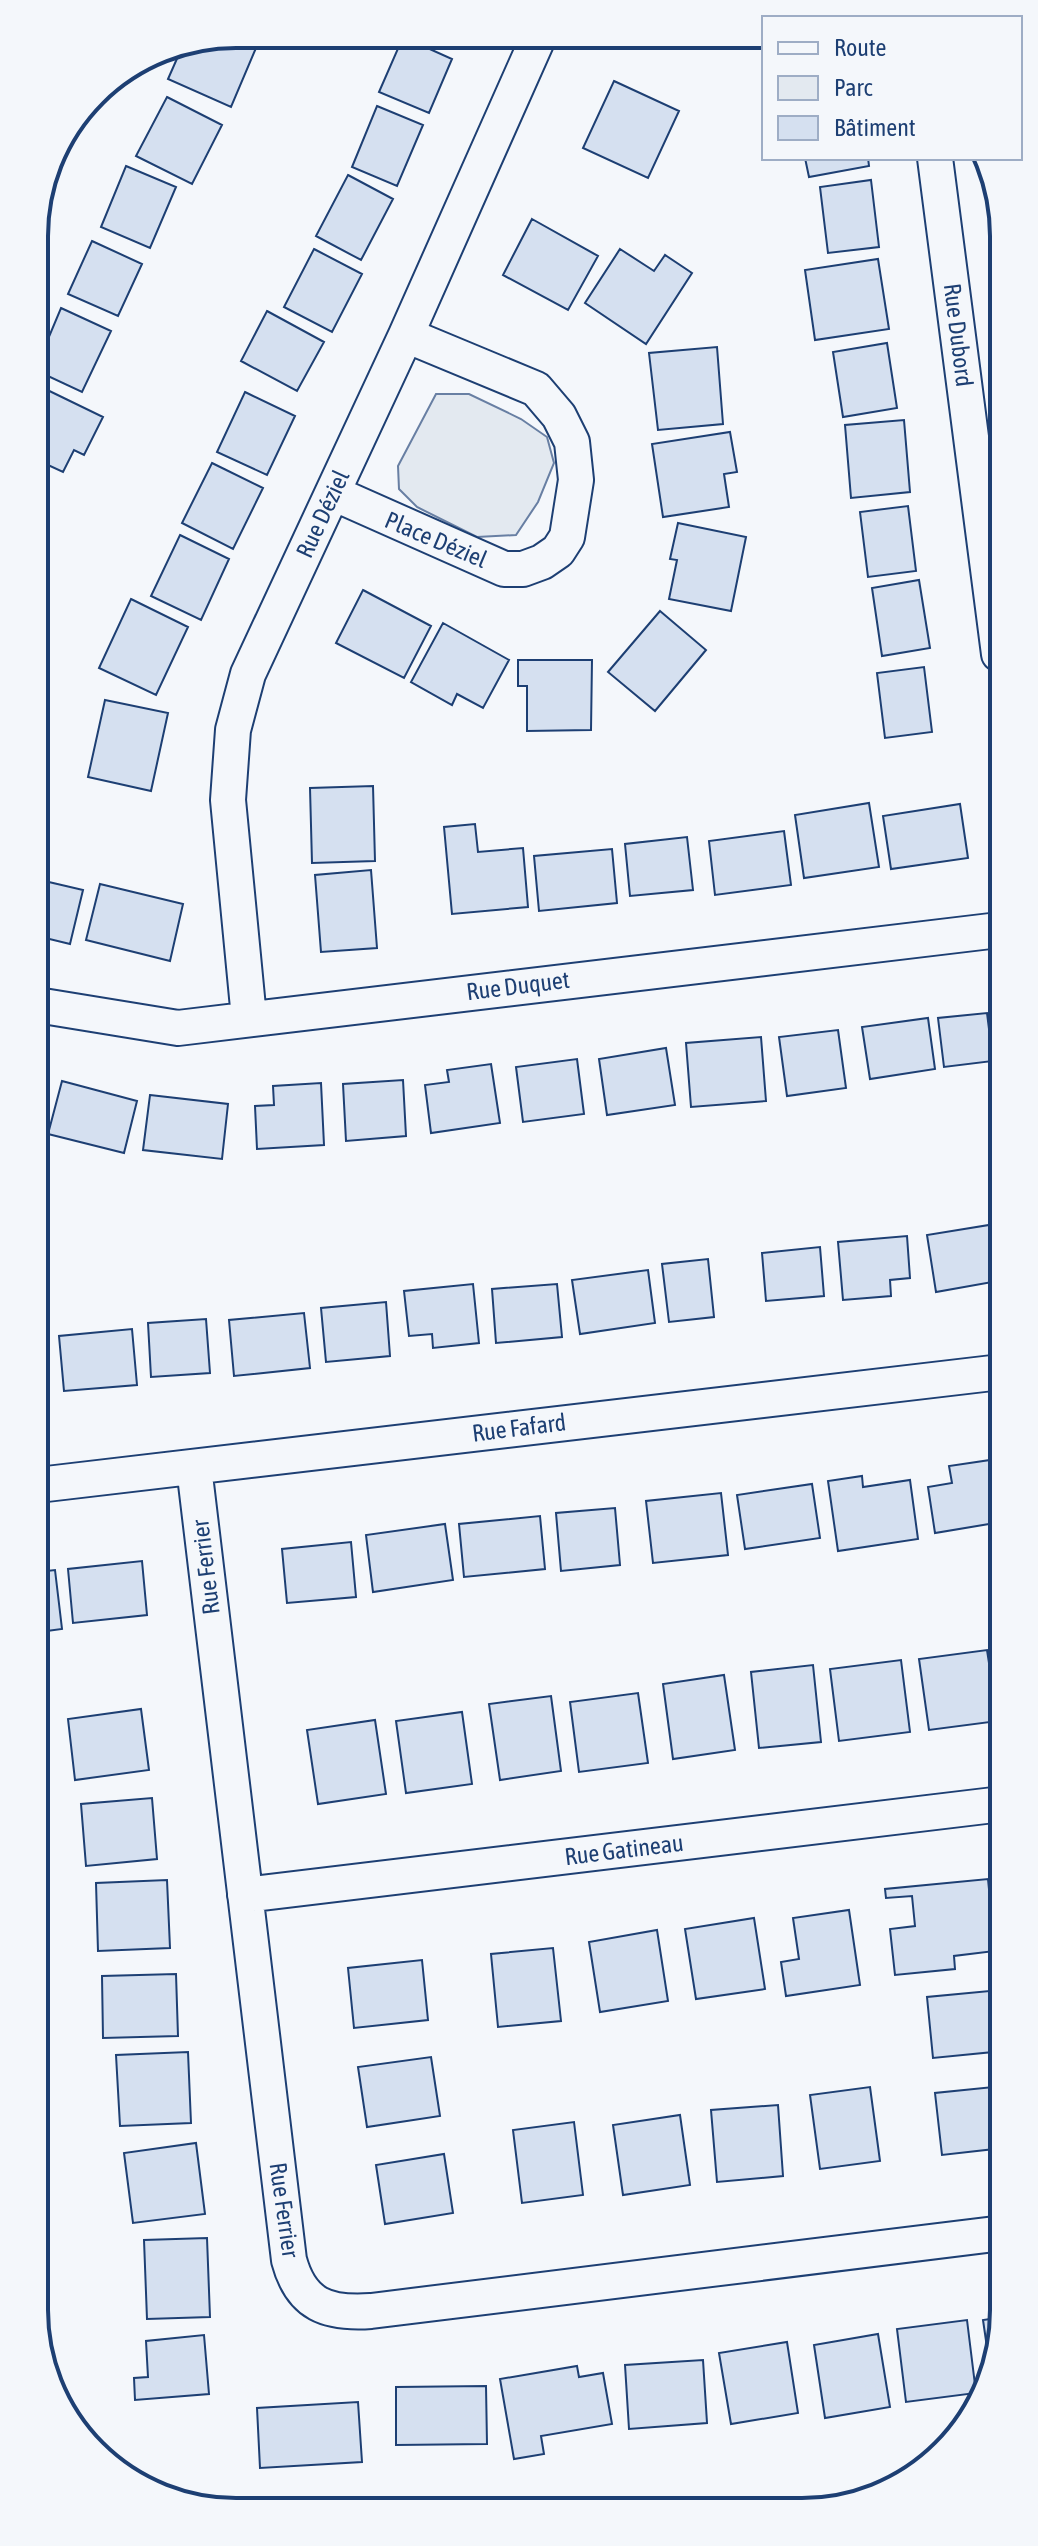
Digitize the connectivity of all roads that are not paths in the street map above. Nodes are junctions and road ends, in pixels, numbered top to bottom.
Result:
1 (534, 48) edge
2 (935, 160) edge
3 (406, 335) junction
4 (333, 493) junction
5 (990, 584) edge
6 (990, 931) edge
7 (48, 1007) edge
8 (249, 1018) junction
9 (990, 1373) edge
10 (194, 1467) junction
11 (48, 1484) edge
12 (990, 1805) edge
13 (245, 1895) junction
14 (990, 2235) edge

1 - 3 street, Rue Déziel
2 - 5 street, Rue Dubord
3 - 4 street, Rue Déziel
3 - 4 street, Place Déziel
4 - 8 street, Rue Déziel
6 - 8 street, Rue Duquet
7 - 8 street, Rue Duquet
9 - 10 street, Rue Fafard
10 - 11 street, Rue Fafard
10 - 13 street, Rue Ferrier
12 - 13 street, Rue Gatineau
13 - 14 street, Rue Ferrier

